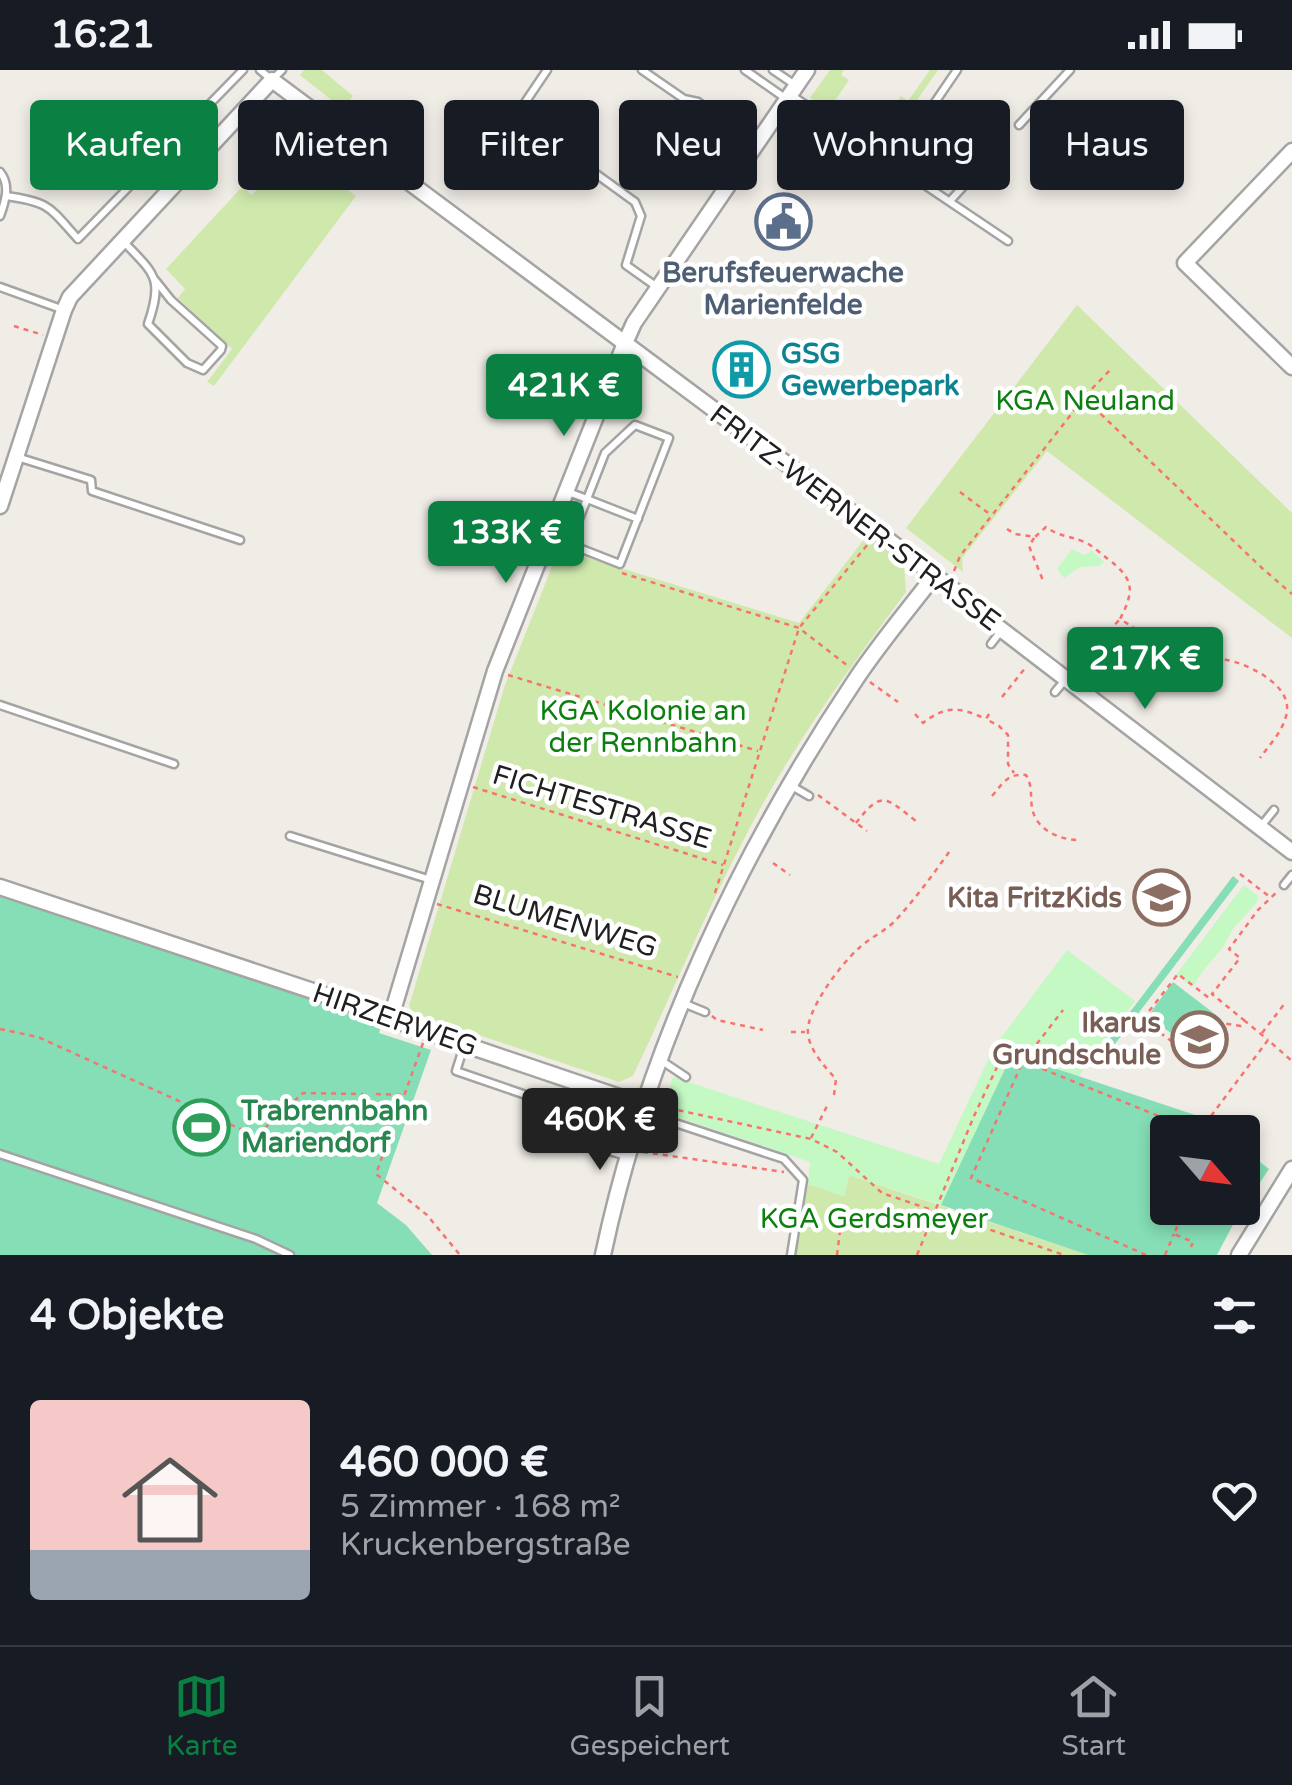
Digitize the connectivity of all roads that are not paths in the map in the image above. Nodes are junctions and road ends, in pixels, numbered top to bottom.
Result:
1 (243, 70) edge
2 (547, 70) edge
3 (642, 70) edge
4 (745, 70) edge
5 (773, 70) edge
6 (807, 70) edge
7 (957, 70) edge
8 (1070, 70) edge
9 (271, 73) edge
10 (791, 93) junction
11 (305, 100) edge
12 (689, 100) edge
13 (801, 100) edge
14 (937, 100) edge
15 (1020, 126) dead end
16 (757, 143) edge
17 (1292, 151) edge
18 (0, 172) edge
19 (420, 190) edge
20 (725, 190) edge
21 (932, 190) edge
22 (961, 190) edge
23 (6, 196) junction
24 (950, 202) junction
25 (0, 216) edge
26 (122, 240) junction
27 (1008, 241) dead end
28 (156, 280) junction
29 (0, 287) edge
30 (658, 288) junction
31 (64, 310) junction
32 (625, 343) junction
33 (1292, 367) edge
34 (16, 457) junction
35 (567, 491) junction
36 (587, 499) junction
37 (0, 506) edge
38 (638, 519) junction
39 (240, 540) dead end
40 (940, 580) junction
41 (1002, 630) junction
42 (991, 644) dead end
43 (1066, 679) junction
44 (1055, 692) dead end
45 (0, 705) edge
46 (174, 764) dead end
47 (790, 786) junction
48 (811, 794) road end
49 (1274, 810) dead end
50 (1260, 828) junction
51 (290, 836) dead end
52 (1292, 852) edge
53 (1292, 875) edge
54 (432, 880) junction
55 (1284, 885) road end
56 (0, 886) edge
57 (684, 1003) junction
58 (705, 1012) road end
59 (391, 1017) junction
60 (465, 1045) junction
61 (660, 1060) junction
62 (686, 1076) dead end
63 (642, 1108) junction
64 (628, 1152) junction
65 (0, 1154) edge
66 (1292, 1170) edge
67 (290, 1255) edge
68 (602, 1255) edge
69 (791, 1255) edge
70 (1239, 1255) edge

1 - 23 lane
2 - 30 lane
3 - 12 lane
4 - 10 lane
5 - 10 lane
6 - 10 street
7 - 14 lane
8 - 15 lane
9 - 11 street, FRITZ-WERNER-STRASSE
9 - 26 street
10 - 13 lane
10 - 16 street
17 - 33 street
18 - 23 lane
19 - 32 street, FRITZ-WERNER-STRASSE
20 - 30 street
21 - 24 lane
22 - 24 lane
23 - 25 lane
24 - 27 lane
26 - 28 lane
26 - 31 street
28 - 28 lane
29 - 31 lane
30 - 32 street
31 - 34 street
32 - 35 street
32 - 40 street, FRITZ-WERNER-STRASSE
34 - 37 street
34 - 39 lane
35 - 36 lane
35 - 54 street
36 - 38 lane
36 - 38 lane
36 - 38 lane
40 - 41 street, FRITZ-WERNER-STRASSE
40 - 47 street
41 - 42 lane
41 - 43 street, FRITZ-WERNER-STRASSE
43 - 44 lane
43 - 50 street, FRITZ-WERNER-STRASSE
45 - 46 lane
47 - 48 lane
47 - 57 street
49 - 50 lane
50 - 52 street, FRITZ-WERNER-STRASSE
51 - 54 lane
53 - 55 lane
54 - 59 street
56 - 59 street, HIRZERWEG
57 - 58 lane
57 - 61 street
59 - 60 street, HIRZERWEG
60 - 63 street, HIRZERWEG
60 - 64 lane
61 - 62 lane
61 - 63 street
63 - 64 street
63 - 69 lane
64 - 68 street
65 - 67 lane
66 - 70 street

